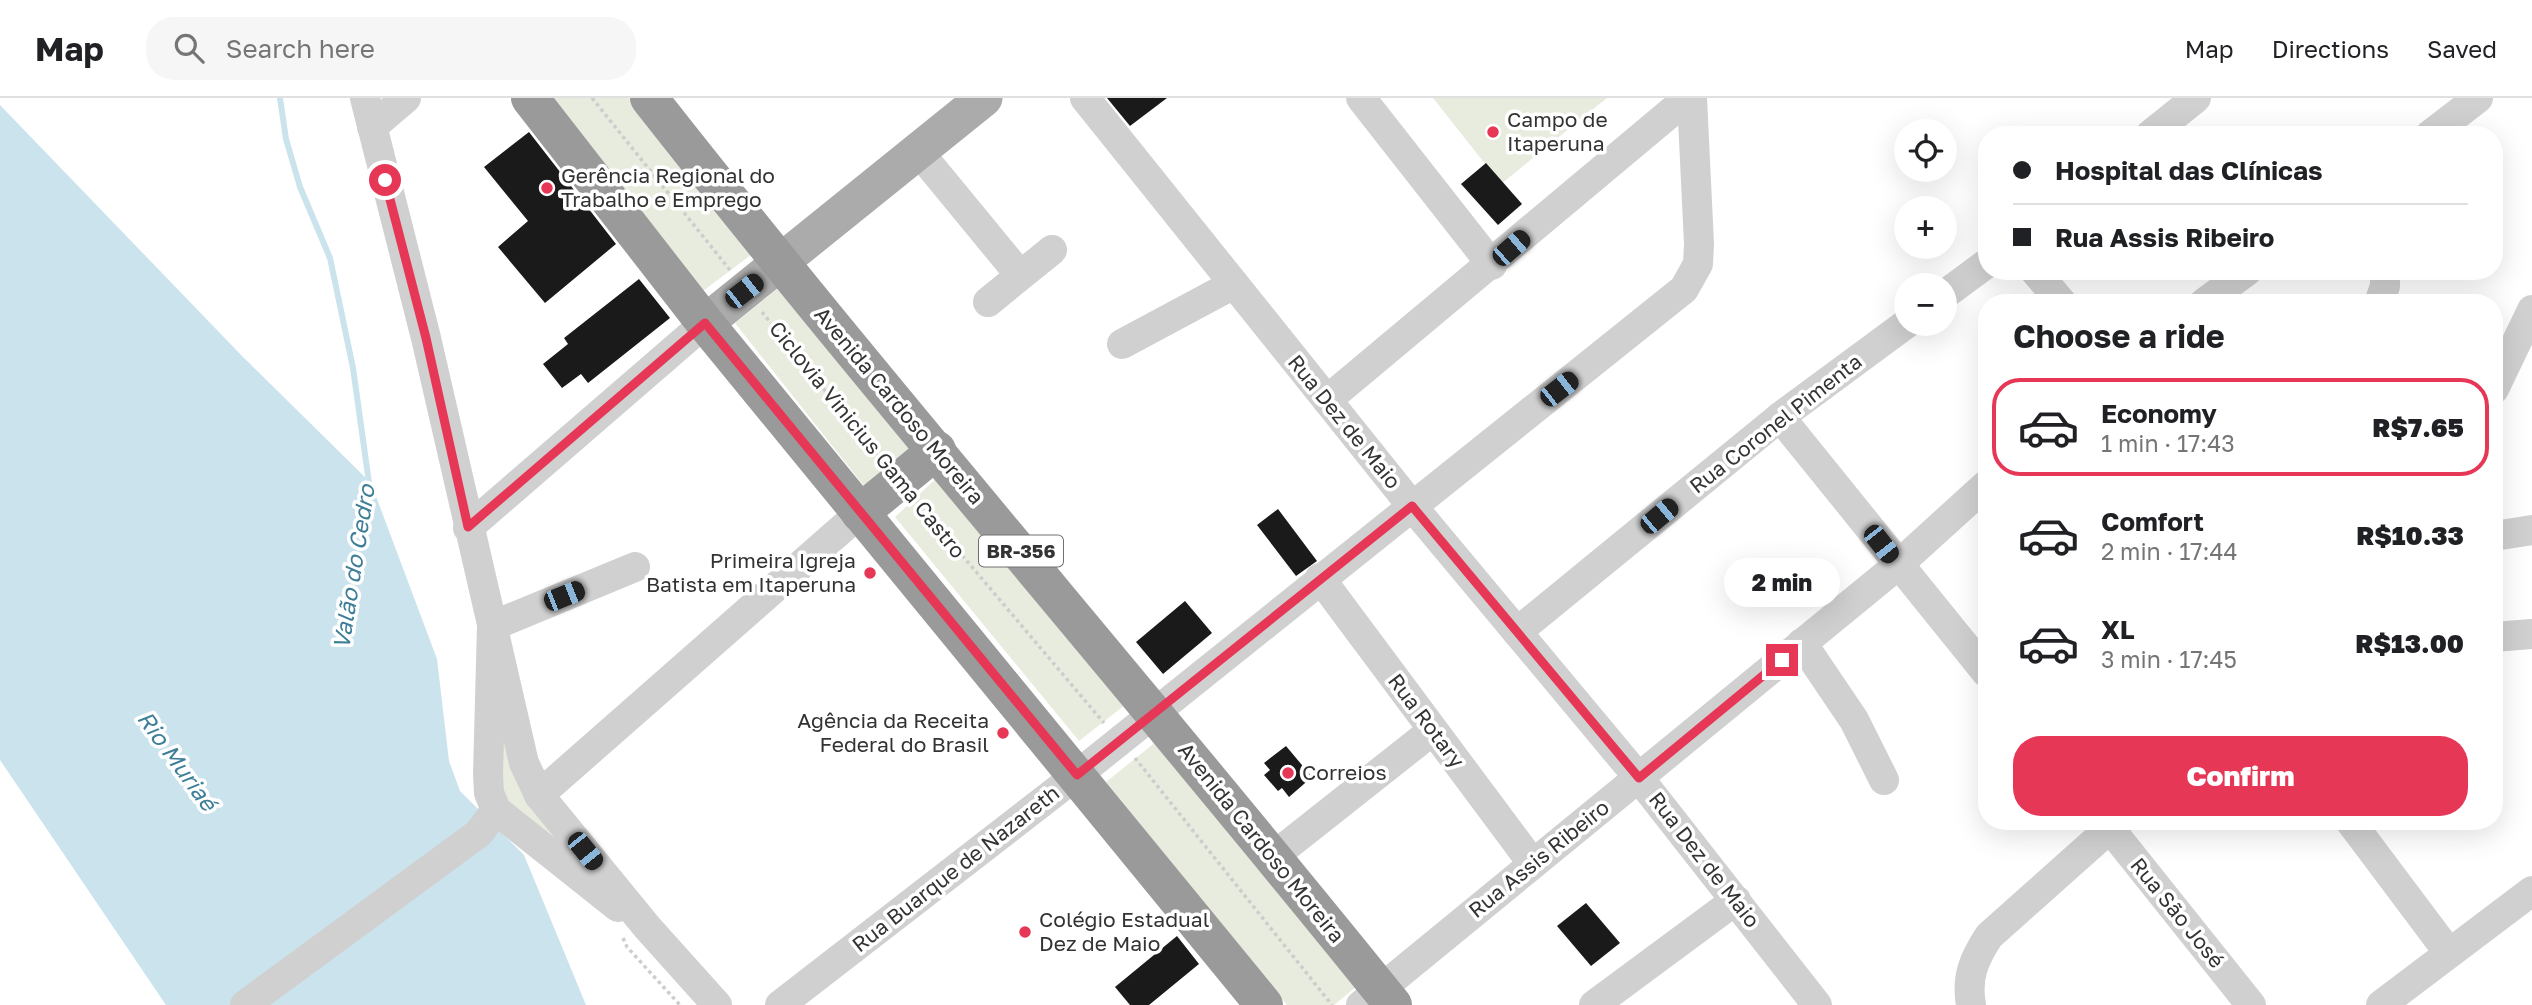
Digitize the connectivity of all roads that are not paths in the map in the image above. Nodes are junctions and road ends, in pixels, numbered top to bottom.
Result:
1 (365, 98) edge
2 (406, 98) edge
3 (530, 98) edge
4 (649, 98) edge
5 (984, 98) edge
6 (1085, 98) edge
7 (1361, 98) edge
8 (1690, 98) edge
9 (2196, 98) edge
10 (2479, 98) edge
11 (2161, 126) edge
12 (2442, 126) edge
13 (372, 127) junction
14 (918, 151) junction
15 (1052, 250) dead end
16 (779, 264) junction
17 (1492, 265) junction
18 (1978, 270) edge
19 (1020, 275) junction
20 (2043, 280) edge
21 (2235, 280) edge
22 (1234, 284) junction
23 (1957, 285) edge
24 (2054, 294) edge
25 (2216, 294) edge
26 (988, 302) dead end
27 (2532, 310) edge
28 (705, 323) junction
29 (1894, 333) edge
30 (1122, 344) dead end
31 (2503, 368) edge
32 (1327, 400) junction
33 (1780, 417) junction
34 (937, 450) junction
35 (1978, 492) edge
36 (1412, 506) junction
37 (860, 513) junction
38 (468, 527) junction
39 (2532, 530) edge
40 (2503, 535) edge
41 (1898, 565) junction
42 (635, 567) dead end
43 (1320, 578) junction
44 (492, 626) junction
45 (1517, 632) junction
46 (2532, 634) edge
47 (2503, 636) edge
48 (1802, 643) junction
49 (1978, 655) edge
50 (1153, 712) junction
51 (1432, 731) junction
52 (1077, 775) junction
53 (1639, 778) junction
54 (1884, 780) dead end
55 (538, 795) junction
56 (487, 821) junction
57 (2103, 830) edge
58 (2115, 830) edge
59 (2357, 830) edge
60 (1274, 856) junction
61 (1533, 864) junction
62 (2532, 891) edge
63 (1736, 900) junction
64 (647, 927) junction
65 (2449, 953) junction
66 (1378, 1000) edge
67 (246, 1005) edge
68 (717, 1005) edge
69 (780, 1005) edge
70 (1264, 1005) edge
71 (1594, 1005) edge
72 (1816, 1005) edge
73 (1971, 1005) edge
74 (2251, 1005) edge
75 (2381, 1005) edge

1 - 13 street
2 - 13 street
3 - 28 highway
4 - 16 highway, Avenida Cardoso Moreira / BR-356
5 - 14 main road
6 - 22 street, Rua Dez de Maio
7 - 17 street
8 - 17 street
8 - 36 street, Rua Buarque de Nazareth
9 - 11 street
10 - 12 street
13 - 38 street
14 - 16 main road
14 - 19 street
15 - 19 street
16 - 28 main road
16 - 34 highway, Avenida Cardoso Moreira / BR-356
17 - 32 street
18 - 23 street
19 - 26 street
20 - 24 street
21 - 25 street
22 - 30 street
22 - 32 street, Rua Dez de Maio
27 - 31 street
28 - 37 highway
28 - 38 street
29 - 33 street, Rua Coronel Pimenta
32 - 36 street, Rua Dez de Maio
33 - 41 street
33 - 45 street, Rua Coronel Pimenta
34 - 37 highway
34 - 50 highway, Avenida Cardoso Moreira / BR-356
35 - 41 street, Rua Assis Ribeiro
36 - 43 street, Rua Buarque de Nazareth
36 - 45 street, Rua Dez de Maio
37 - 52 highway
37 - 55 street
38 - 44 street
39 - 40 street
41 - 48 street, Rua Assis Ribeiro
41 - 49 street
42 - 44 street
43 - 50 street, Rua Buarque de Nazareth
43 - 51 street, Rua Rotary
44 - 55 street
44 - 56 street
45 - 53 street, Rua Dez de Maio
46 - 47 street
48 - 53 street, Rua Assis Ribeiro
48 - 54 street
50 - 52 street, Rua Buarque de Nazareth
50 - 60 highway, Avenida Cardoso Moreira / BR-356
51 - 60 street
51 - 61 street, Rua Rotary
52 - 69 street, Rua Buarque de Nazareth
52 - 70 highway
53 - 61 street, Rua Assis Ribeiro
53 - 63 street, Rua Dez de Maio
55 - 64 street
56 - 64 street
56 - 67 street
57 - 73 street
58 - 74 street, Rua São José
59 - 65 street
60 - 66 highway, Avenida Cardoso Moreira / BR-356
61 - 66 street, Rua Assis Ribeiro
62 - 65 street
63 - 71 street
63 - 72 street, Rua Dez de Maio
64 - 68 street
65 - 75 street

